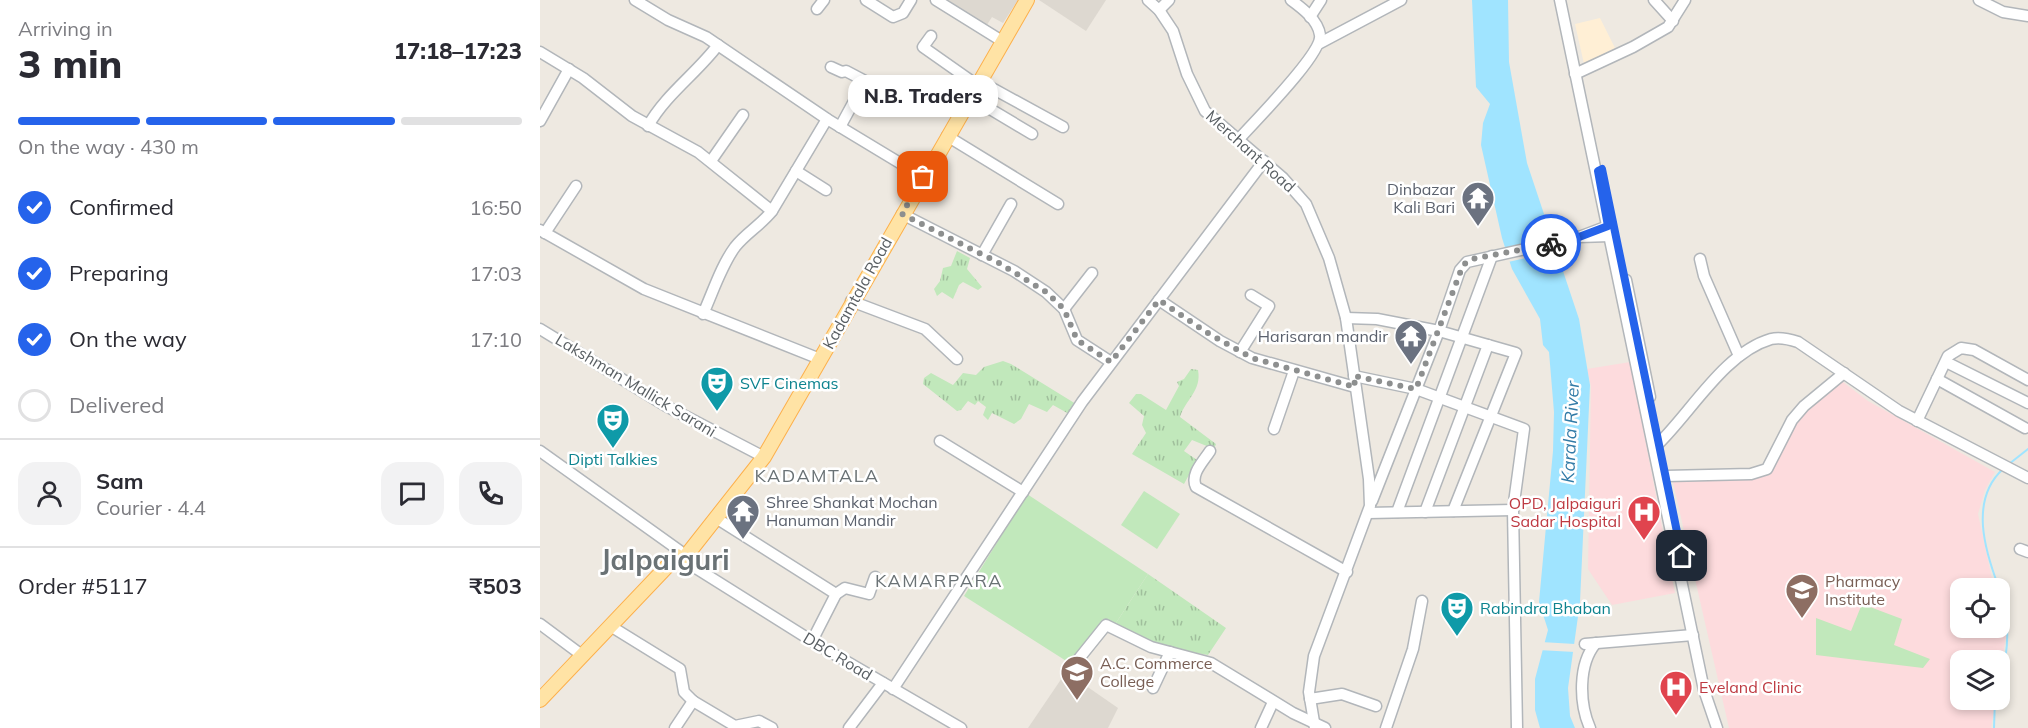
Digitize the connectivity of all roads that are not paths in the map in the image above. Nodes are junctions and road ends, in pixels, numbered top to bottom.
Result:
1 (635, 0) edge
2 (866, 0) edge
3 (911, 0) edge
4 (936, 0) edge
5 (1026, 0) edge
6 (1148, 0) edge
7 (1169, 0) edge
8 (1291, 0) edge
9 (1321, 0) edge
10 (1401, 0) edge
11 (1560, 0) edge
12 (1565, 0) edge
13 (1654, 0) edge
14 (1686, 0) edge
15 (1978, 0) edge
16 (1159, 10) junction
17 (2028, 16) edge
18 (1311, 17) junction
19 (1673, 21) junction
20 (931, 36) dead end
21 (1002, 41) junction
22 (1320, 43) junction
23 (718, 45) junction
24 (540, 52) edge
25 (831, 67) dead end
26 (569, 69) junction
27 (1577, 74) junction
28 (976, 88) junction
29 (743, 115) dead end
30 (827, 119) junction
31 (540, 121) edge
32 (648, 126) junction
33 (840, 127) junction
34 (1062, 127) dead end
35 (1032, 135) dead end
36 (947, 136) junction
37 (1239, 139) junction
38 (711, 161) junction
39 (1264, 161) junction
40 (1600, 170) junction
41 (796, 171) junction
42 (923, 177) junction
43 (576, 186) dead end
44 (826, 190) dead end
45 (1011, 204) dead end
46 (1058, 204) dead end
47 (772, 211) junction
48 (902, 214) junction
49 (1609, 231) junction
50 (543, 232) edge
51 (982, 255) junction
52 (1492, 256) junction
53 (1700, 259) dead end
54 (1092, 273) dead end
55 (1251, 295) dead end
56 (1159, 300) junction
57 (851, 301) junction
58 (1064, 309) junction
59 (703, 314) junction
60 (1346, 318) junction
61 (540, 329) edge
62 (1439, 331) junction
63 (1464, 338) junction
64 (1488, 345) junction
65 (1240, 352) junction
66 (1739, 356) junction
67 (820, 359) junction
68 (957, 359) dead end
69 (1111, 362) junction
70 (1946, 362) junction
71 (1294, 371) junction
72 (1844, 373) junction
73 (1937, 379) junction
74 (2028, 380) edge
75 (1355, 382) junction
76 (1416, 389) junction
77 (1441, 398) junction
78 (2028, 403) edge
79 (1464, 407) junction
80 (1490, 416) junction
81 (1917, 421) junction
82 (2025, 428) dead end
83 (1274, 429) dead end
84 (940, 441) dead end
85 (1657, 446) junction
86 (540, 451) edge
87 (1210, 451) dead end
88 (540, 456) edge
89 (764, 457) junction
90 (1666, 476) junction
91 (2028, 478) edge
92 (1023, 492) junction
93 (1369, 510) junction
94 (1512, 510) junction
95 (1453, 511) junction
96 (1397, 512) junction
97 (1425, 512) junction
98 (716, 518) junction
99 (681, 555) junction
100 (1347, 572) junction
101 (875, 577) dead end
102 (836, 594) junction
103 (1422, 601) dead end
104 (540, 624) edge
105 (612, 627) junction
106 (1693, 635) junction
107 (812, 641) junction
108 (1170, 652) junction
109 (583, 656) junction
110 (1069, 671) dead end
111 (888, 686) junction
112 (1153, 688) dead end
113 (1310, 699) junction
114 (540, 700) edge
115 (693, 701) junction
116 (1273, 702) junction
117 (1376, 706) dead end
118 (1712, 712) junction
119 (1318, 727) edge
120 (675, 728) edge
121 (772, 728) edge
122 (849, 728) edge
123 (961, 728) edge
124 (1261, 728) edge
125 (1386, 728) edge
126 (1517, 728) edge
127 (1590, 728) edge
128 (1717, 728) edge

1 - 23 street
2 - 3 street
4 - 21 street
5 - 21 main road, Kadamtala Road
6 - 16 street, Merchant Road
7 - 16 street
8 - 18 street
9 - 18 street
10 - 22 street
11 - 27 street
12 - 27 street
13 - 19 street
14 - 19 street
15 - 17 street
16 - 37 street, Merchant Road
18 - 22 street
19 - 27 street
20 - 28 street
21 - 28 main road, Kadamtala Road
22 - 37 street
23 - 30 street
23 - 32 street
24 - 26 street
25 - 33 street
26 - 31 street
26 - 32 street
27 - 40 street
28 - 34 street
28 - 35 street
28 - 36 main road, Kadamtala Road
29 - 38 street
30 - 33 street
30 - 41 street
32 - 38 street
33 - 42 street
36 - 42 main road, Kadamtala Road
36 - 46 street
37 - 39 street, Merchant Road
38 - 47 street
39 - 56 street
39 - 60 street, Merchant Road
40 - 49 street
40 - 85 street
41 - 44 street
41 - 47 street
42 - 48 main road, Kadamtala Road
43 - 50 street
45 - 51 street
47 - 59 street
48 - 51 street
48 - 57 main road, Kadamtala Road
49 - 52 street
49 - 85 street
50 - 59 street
51 - 58 street
52 - 62 street
52 - 63 street
53 - 66 street
54 - 58 street
55 - 65 street
56 - 65 street
56 - 69 street
57 - 67 main road, Kadamtala Road
57 - 68 street
58 - 69 street
59 - 67 street
60 - 62 street
60 - 75 street, Merchant Road
61 - 89 street, Lakshman Mallick Sarani
62 - 63 street
62 - 76 street
63 - 64 street
63 - 77 street
64 - 79 street
64 - 80 street
65 - 71 street
66 - 72 street
66 - 85 street
67 - 89 main road, Kadamtala Road
69 - 92 street
70 - 73 street
70 - 74 street
70 - 78 street
71 - 75 street
71 - 83 street
72 - 81 street
72 - 90 street
73 - 81 street
73 - 82 street
75 - 76 street
75 - 93 street, Merchant Road
76 - 77 street
76 - 93 street
77 - 79 street
77 - 96 street
79 - 80 street
79 - 97 street
80 - 94 street
80 - 95 street
81 - 91 street
84 - 92 street
85 - 90 street
85 - 106 street
86 - 99 street
87 - 100 street
88 - 99 street
89 - 98 main road, Kadamtala Road
90 - 118 street
92 - 111 street
93 - 96 street
93 - 100 street, Merchant Road
94 - 95 street
94 - 126 street
95 - 97 street
96 - 97 street
98 - 99 main road, Kadamtala Road
98 - 102 street
99 - 105 main road, Kadamtala Road
99 - 107 street, DBC Road
100 - 113 street, Merchant Road
101 - 102 street
102 - 107 street
103 - 125 street
104 - 109 street
105 - 109 main road, Kadamtala Road
105 - 115 street
106 - 118 street
106 - 127 street
107 - 111 street, DBC Road
108 - 110 street
108 - 112 street
108 - 116 street
109 - 114 main road, Kadamtala Road
111 - 122 street
111 - 123 street, DBC Road
113 - 117 street
113 - 119 street, Merchant Road
115 - 120 street
115 - 121 street
116 - 119 street
116 - 124 street
118 - 128 street

